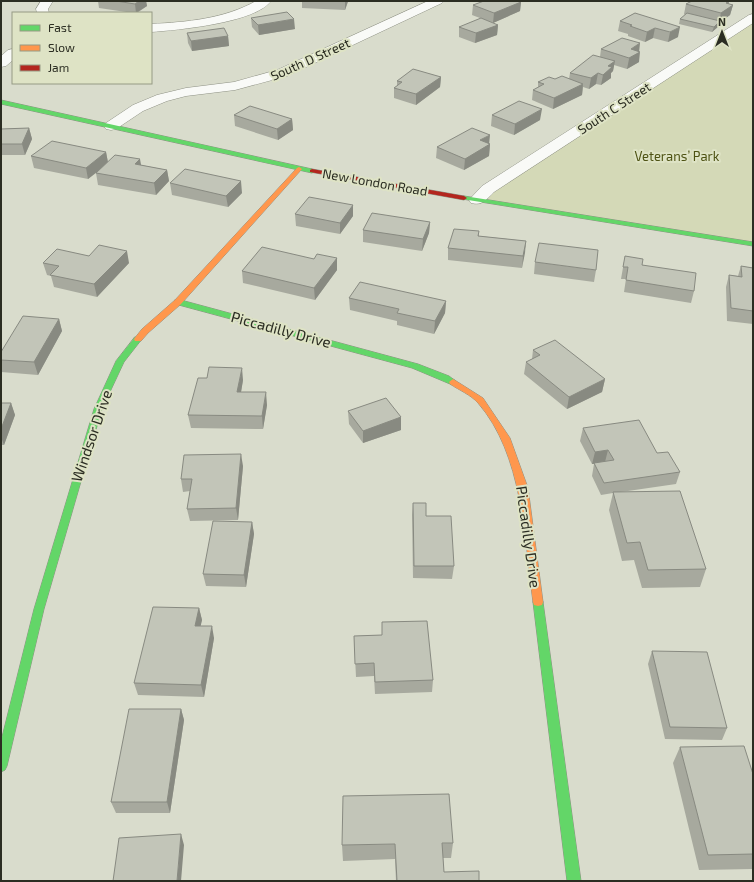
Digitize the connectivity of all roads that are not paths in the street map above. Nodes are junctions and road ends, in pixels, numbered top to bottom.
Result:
1 (47, 1) edge
2 (264, 1) edge
3 (438, 1) edge
4 (43, 12) edge
5 (753, 18) edge
6 (152, 28) edge
7 (12, 54) edge
8 (1, 63) edge
9 (1, 102) edge
10 (111, 126) junction
11 (299, 168) junction
12 (476, 200) junction
13 (753, 244) edge
14 (178, 302) junction
15 (1, 766) edge
16 (574, 881) edge

1 - 4 street
2 - 6 street
3 - 10 street, South D Street
5 - 12 street, South C Street
7 - 8 street
9 - 10 street, New London Road
10 - 11 street, New London Road
11 - 12 street, New London Road
11 - 14 street, Windsor Drive
12 - 13 street, New London Road
14 - 15 street, Windsor Drive
14 - 16 street, Piccadilly Drive

